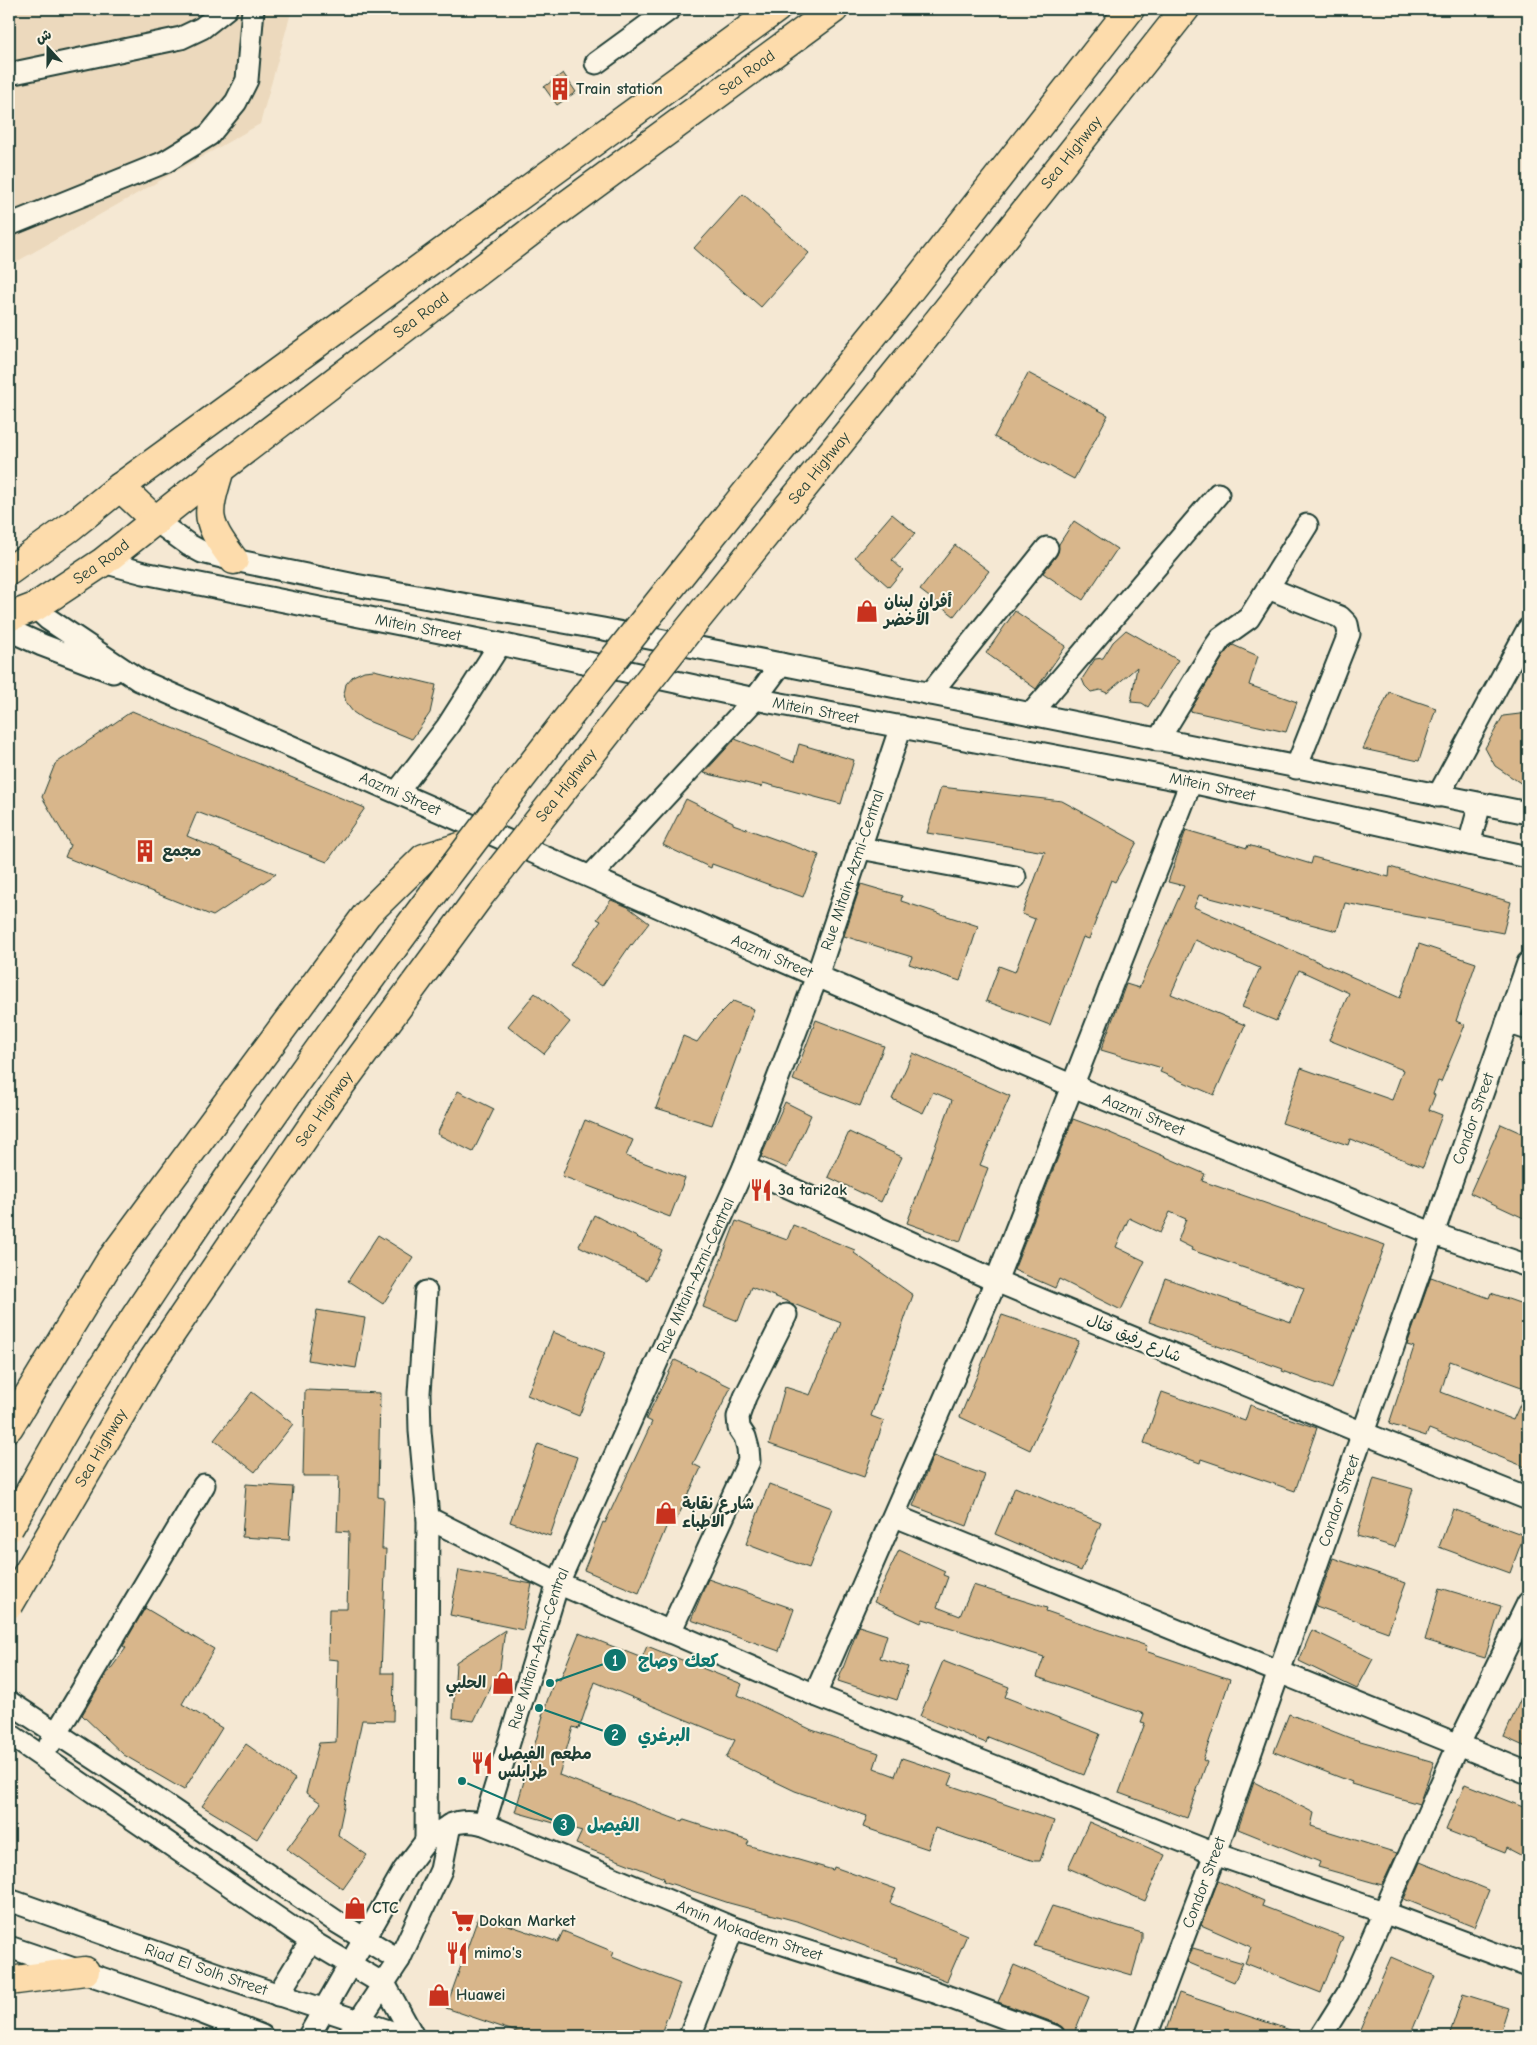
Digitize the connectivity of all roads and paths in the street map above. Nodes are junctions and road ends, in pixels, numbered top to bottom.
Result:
1 (226, 9) edge
2 (253, 9) edge
3 (670, 9) edge
4 (776, 9) edge
5 (834, 9) edge
6 (1130, 9) edge
7 (1185, 9) edge
8 (596, 63) dead end
9 (9, 74) edge
10 (521, 194) junction
11 (542, 223) junction
12 (9, 225) edge
13 (220, 469) junction
14 (120, 487) junction
15 (1218, 494) dead end
16 (156, 521) junction
17 (1307, 525) dead end
18 (1047, 548) dead end
19 (234, 560) junction
20 (103, 562) junction
21 (9, 571) edge
22 (1268, 588) junction
23 (15, 614) edge
24 (1528, 629) edge
25 (500, 644) junction
26 (781, 664) junction
27 (139, 680) junction
28 (930, 694) junction
29 (755, 699) junction
30 (1031, 714) junction
31 (901, 726) junction
32 (1158, 740) junction
33 (1296, 768) junction
34 (1191, 782) junction
35 (398, 791) junction
36 (1438, 796) junction
37 (1480, 804) junction
38 (1528, 813) edge
39 (470, 844) junction
40 (1469, 844) junction
41 (860, 848) junction
42 (1528, 857) edge
43 (590, 876) junction
44 (1015, 877) dead end
45 (1528, 963) edge
46 (817, 976) junction
47 (1507, 1022) junction
48 (1528, 1029) edge
49 (1073, 1086) junction
50 (744, 1167) junction
51 (1434, 1234) junction
52 (1528, 1266) edge
53 (996, 1281) junction
54 (426, 1292) dead end
55 (786, 1315) dead end
56 (9, 1426) edge
57 (1364, 1433) junction
58 (204, 1484) dead end
59 (1528, 1499) edge
60 (895, 1516) junction
61 (428, 1518) junction
62 (9, 1528) edge
63 (558, 1583) junction
64 (1528, 1603) edge
65 (9, 1605) edge
66 (670, 1632) junction
67 (1279, 1672) junction
68 (816, 1695) junction
69 (9, 1702) edge
70 (9, 1734) edge
71 (57, 1734) junction
72 (1458, 1746) junction
73 (42, 1757) junction
74 (1528, 1773) edge
75 (484, 1824) junction
76 (450, 1825) junction
77 (426, 1841) junction
78 (1215, 1854) junction
79 (9, 1900) edge
80 (1382, 1912) junction
81 (733, 1928) junction
82 (364, 1939) junction
83 (311, 1941) junction
84 (9, 1947) edge
85 (399, 1960) junction
86 (351, 1964) junction
87 (1528, 1966) edge
88 (85, 1971) junction
89 (9, 1981) edge
90 (384, 1985) junction
91 (278, 1995) junction
92 (325, 2010) junction
93 (354, 2029) edge
94 (262, 2036) edge
95 (309, 2036) edge
96 (404, 2036) edge
97 (413, 2036) edge
98 (690, 2036) edge
99 (1054, 2036) edge
100 (1146, 2036) edge
101 (1321, 2036) edge

1 - 9 street
2 - 12 street
3 - 8 street
4 - 10 highway
5 - 11 highway, Sea Road
6 - 39 highway, bridge
7 - 65 highway, Sea Highway, bridge
10 - 11 highway
10 - 14 highway
11 - 13 highway, Sea Road
13 - 16 highway, Sea Road
13 - 19 highway
14 - 16 highway
14 - 21 highway
15 - 30 street
16 - 19 street, Mitein Street
16 - 20 highway, Sea Road
17 - 22 street
18 - 28 street
19 - 26 street, Mitein Street
20 - 23 highway, Sea Road
20 - 25 street, Mitein Street
22 - 32 street
22 - 33 street
23 - 27 street
23 - 27 street, Aazmi Street
24 - 36 street
25 - 29 street, Mitein Street
25 - 35 street
26 - 28 street, Mitein Street
26 - 29 street
27 - 35 street, Aazmi Street
28 - 30 street, Mitein Street
29 - 31 street, Mitein Street
29 - 43 street
30 - 32 street, Mitein Street
31 - 34 street, Mitein Street
31 - 41 street, Rue Mitain-Azmi-Central
32 - 33 street, Mitein Street
33 - 36 street, Mitein Street
34 - 40 street, Mitein Street
34 - 49 street
35 - 43 street, Aazmi Street
36 - 37 street, Mitein Street
37 - 38 street, Mitein Street
37 - 40 street
39 - 56 highway
39 - 62 highway, bridge
40 - 42 street, Mitein Street
41 - 44 street
41 - 46 street, Rue Mitain-Azmi-Central
43 - 46 street, Aazmi Street
45 - 47 street, Condor Street
46 - 49 street, Aazmi Street
46 - 50 street, Rue Mitain-Azmi-Central
47 - 48 street
47 - 51 street, Condor Street
49 - 51 street, Aazmi Street
49 - 53 street
50 - 53 street, شارع رفيق فتال
50 - 63 street, Rue Mitain-Azmi-Central
51 - 52 street, Aazmi Street
51 - 57 street, Condor Street
53 - 57 street, شارع رفيق فتال
53 - 60 street
54 - 61 street
55 - 66 street
57 - 59 street, شارع رفيق فتال
57 - 67 street, Condor Street
58 - 71 street
60 - 67 street
60 - 68 street
61 - 63 street
61 - 77 street
63 - 66 street
63 - 75 street, Rue Mitain-Azmi-Central
64 - 72 street
66 - 68 street
67 - 72 street
67 - 78 street, Condor Street
68 - 78 street
69 - 71 street
70 - 73 street
71 - 73 street
71 - 82 street
72 - 74 street
72 - 80 street
73 - 83 street
75 - 76 street, Amin Mokadem Street
75 - 81 street, Amin Mokadem Street
76 - 77 street
76 - 85 street
77 - 82 street
78 - 80 street
78 - 100 street, Condor Street
79 - 91 street, Riad El Solh Street
80 - 87 street
80 - 101 street
81 - 98 street
81 - 99 street, Amin Mokadem Street
82 - 85 street
82 - 86 street
83 - 86 street
83 - 91 street
84 - 88 street
85 - 90 street
86 - 90 street
86 - 92 street
88 - 89 highway
88 - 94 street
90 - 93 street
90 - 97 street
91 - 92 street, Riad El Solh Street
92 - 93 street, Riad El Solh Street
92 - 95 street
93 - 96 street, Riad El Solh Street

